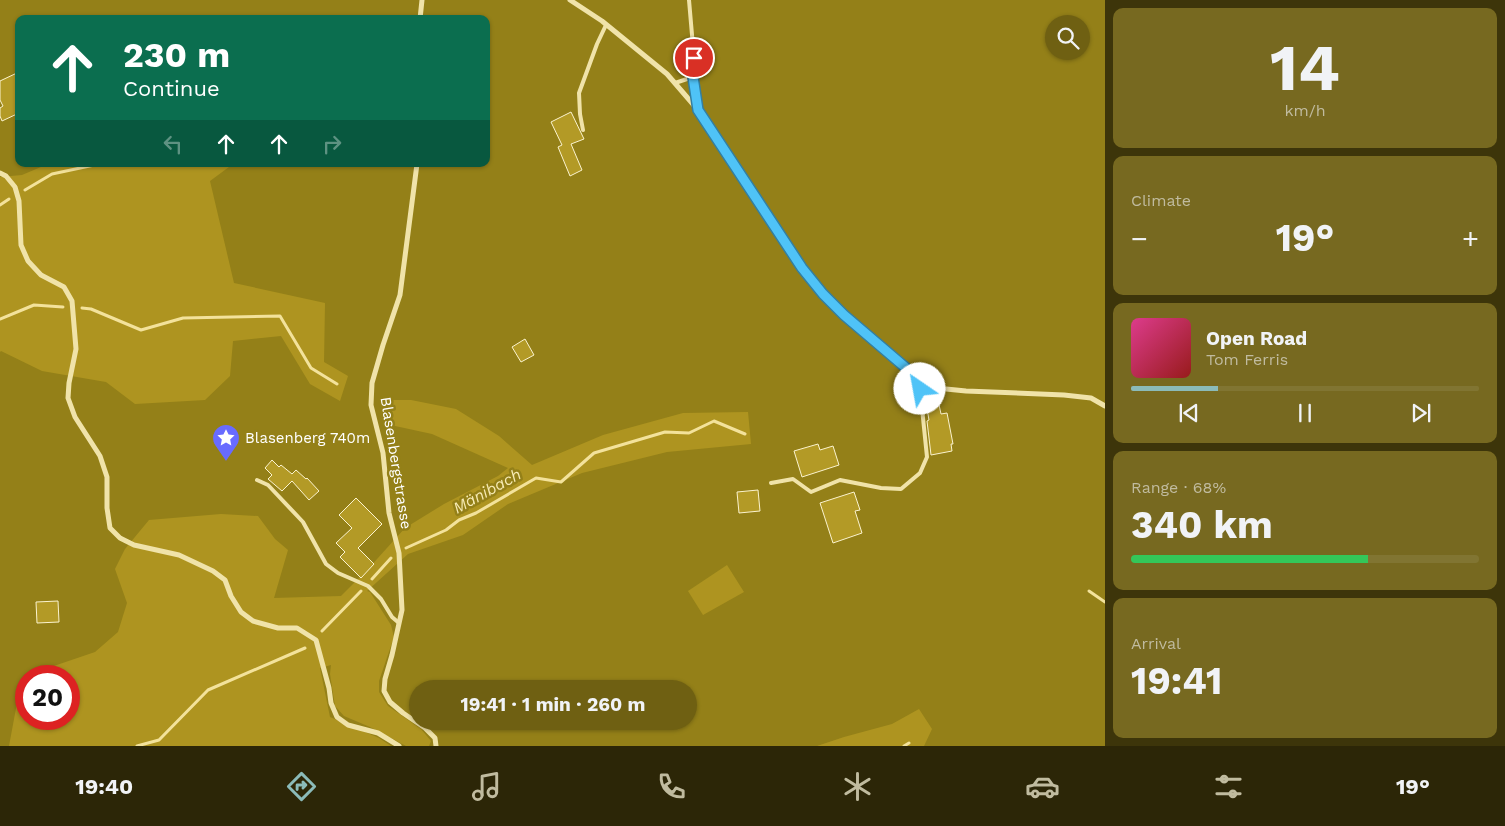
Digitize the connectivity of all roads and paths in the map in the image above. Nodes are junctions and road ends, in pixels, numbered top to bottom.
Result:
1 (422, 0) edge
2 (570, 0) edge
3 (689, 0) edge
4 (420, 15) edge
5 (606, 25) junction
6 (693, 77) junction
7 (675, 83) junction
8 (698, 110) junction
9 (583, 130) dead end
10 (417, 167) edge
11 (0, 173) edge
12 (919, 379) junction
13 (1105, 406) edge
14 (257, 480) dead end
15 (771, 483) dead end
16 (399, 623) junction
17 (399, 746) edge
18 (436, 746) edge

1 - 4 street
2 - 5 street
3 - 6 lane
5 - 7 street
5 - 9 lane
6 - 7 lane
6 - 8 lane
7 - 8 street
8 - 12 street
10 - 16 street, Blasenbergstrasse
11 - 17 street
12 - 13 street
12 - 15 lane
14 - 16 lane
16 - 18 street, Blasenbergstrasse

